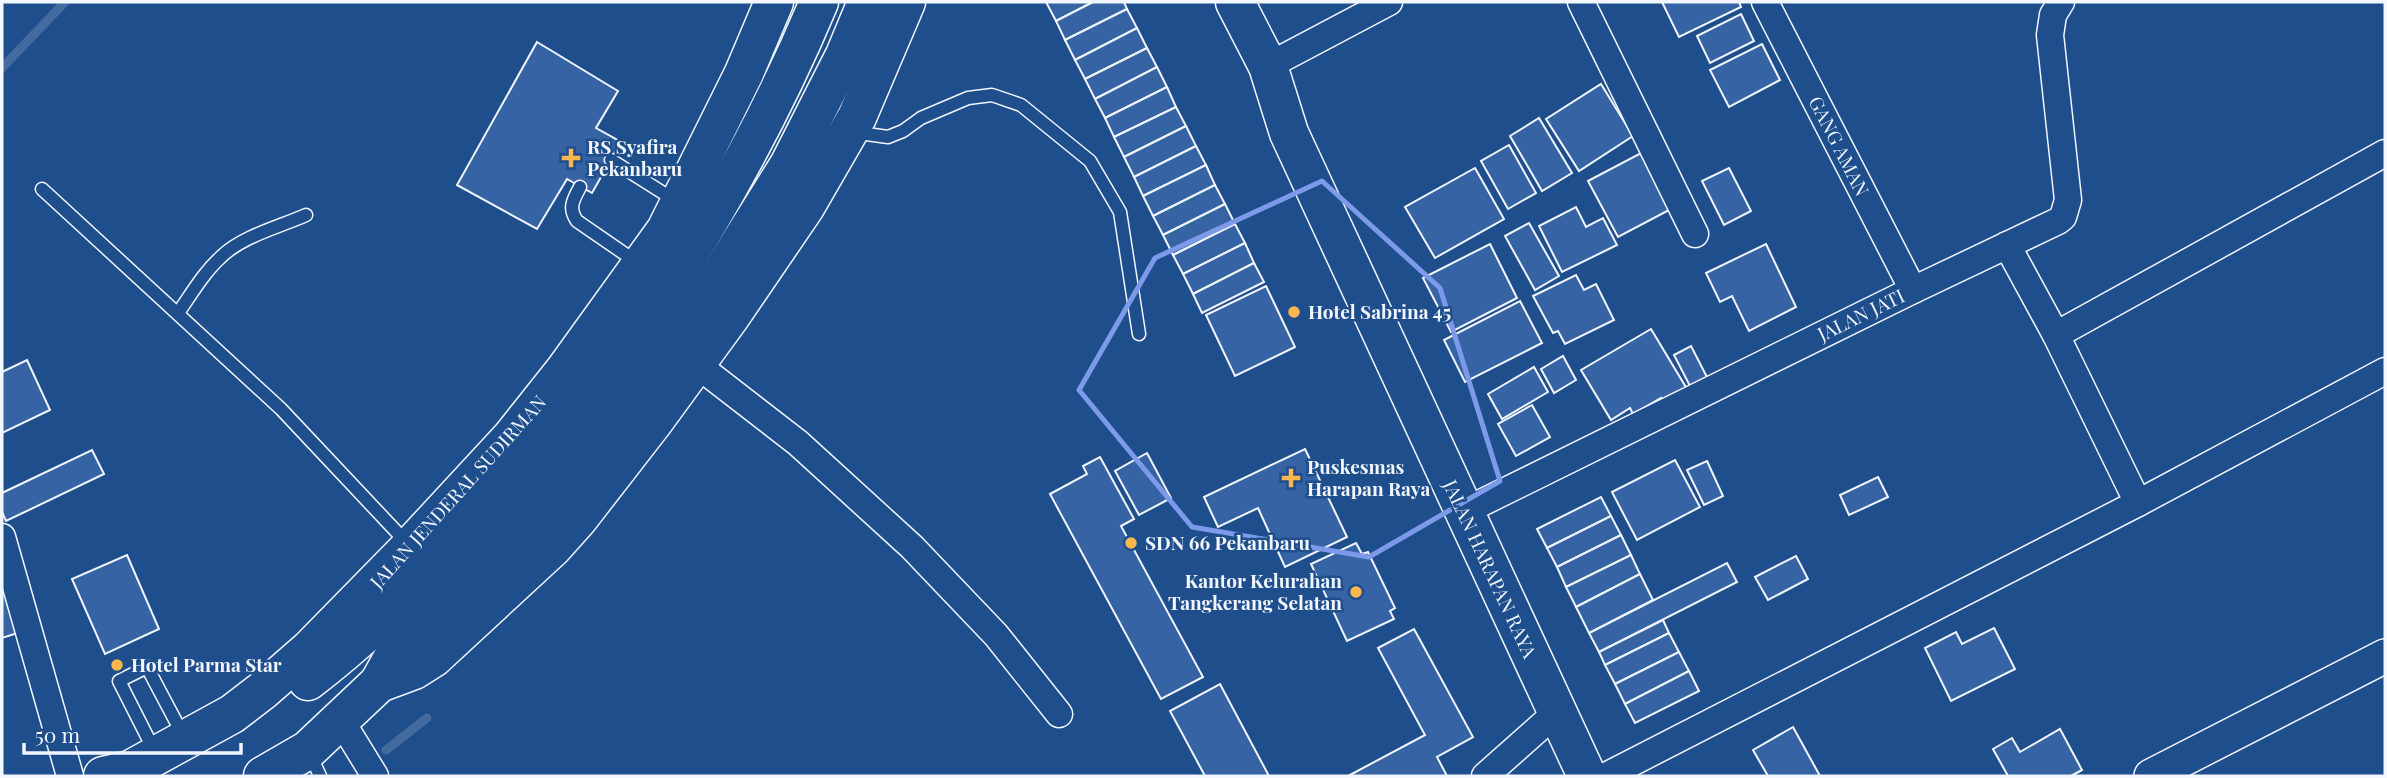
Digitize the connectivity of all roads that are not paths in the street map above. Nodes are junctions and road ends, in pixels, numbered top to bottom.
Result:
1 (774, 2) edge
2 (819, 2) edge
3 (867, 2) edge
4 (906, 2) edge
5 (1210, 2) edge
6 (1235, 2) edge
7 (1389, 2) edge
8 (1581, 2) edge
9 (1765, 2) edge
10 (2061, 2) edge
11 (1268, 66) junction
12 (848, 132) junction
13 (1289, 133) junction
14 (2385, 153) edge
15 (611, 160) dead end
16 (580, 187) dead end
17 (42, 189) dead end
18 (679, 203) junction
19 (306, 215) dead end
20 (1695, 234) dead end
21 (2007, 246) junction
22 (641, 265) junction
23 (1913, 290) junction
24 (178, 313) junction
25 (1139, 334) dead end
26 (2056, 335) junction
27 (696, 364) junction
28 (2385, 371) edge
29 (2138, 503) junction
30 (1463, 512) junction
31 (2, 537) edge
32 (410, 547) junction
33 (401, 624) junction
34 (2385, 656) edge
35 (379, 683) junction
36 (261, 691) junction
37 (1557, 712) junction
38 (1059, 714) dead end
39 (340, 719) junction
40 (171, 747) junction
41 (314, 763) edge
42 (70, 776) edge
43 (103, 776) edge
44 (263, 776) edge
45 (375, 776) edge
46 (1485, 776) edge
47 (1587, 776) edge
48 (1606, 776) edge
49 (2151, 776) edge

1 - 18 main road, JALAN JENDERAL SUDIRMAN
2 - 33 main road
3 - 33 main road
4 - 12 main road
5 - 13 main road, JALAN HARAPAN RAYA
6 - 11 main road, JALAN HARAPAN RAYA
7 - 11 street
8 - 20 street
9 - 23 street, GANG AMAN
10 - 21 street, JALAN JATI
11 - 13 main road, JALAN HARAPAN RAYA
12 - 25 lane
12 - 27 main road
13 - 30 main road, JALAN HARAPAN RAYA
14 - 26 street
15 - 18 lane
16 - 22 lane
17 - 24 lane
18 - 22 main road, JALAN JENDERAL SUDIRMAN
19 - 24 lane
21 - 23 street, JALAN JATI
21 - 26 street
22 - 32 main road, JALAN JENDERAL SUDIRMAN
23 - 30 street, JALAN JATI
24 - 32 lane
26 - 29 street
27 - 35 main road
27 - 38 street
28 - 29 street
29 - 48 street
30 - 37 main road, JALAN HARAPAN RAYA
31 - 42 street
32 - 36 main road, JALAN JENDERAL SUDIRMAN
33 - 35 main road
33 - 36 main road
34 - 49 street
35 - 39 main road
36 - 40 main road, JALAN JENDERAL SUDIRMAN
37 - 46 street
37 - 47 main road, JALAN HARAPAN RAYA
39 - 41 main road
39 - 45 street
40 - 40 lane
40 - 43 main road, JALAN JENDERAL SUDIRMAN
41 - 44 main road

